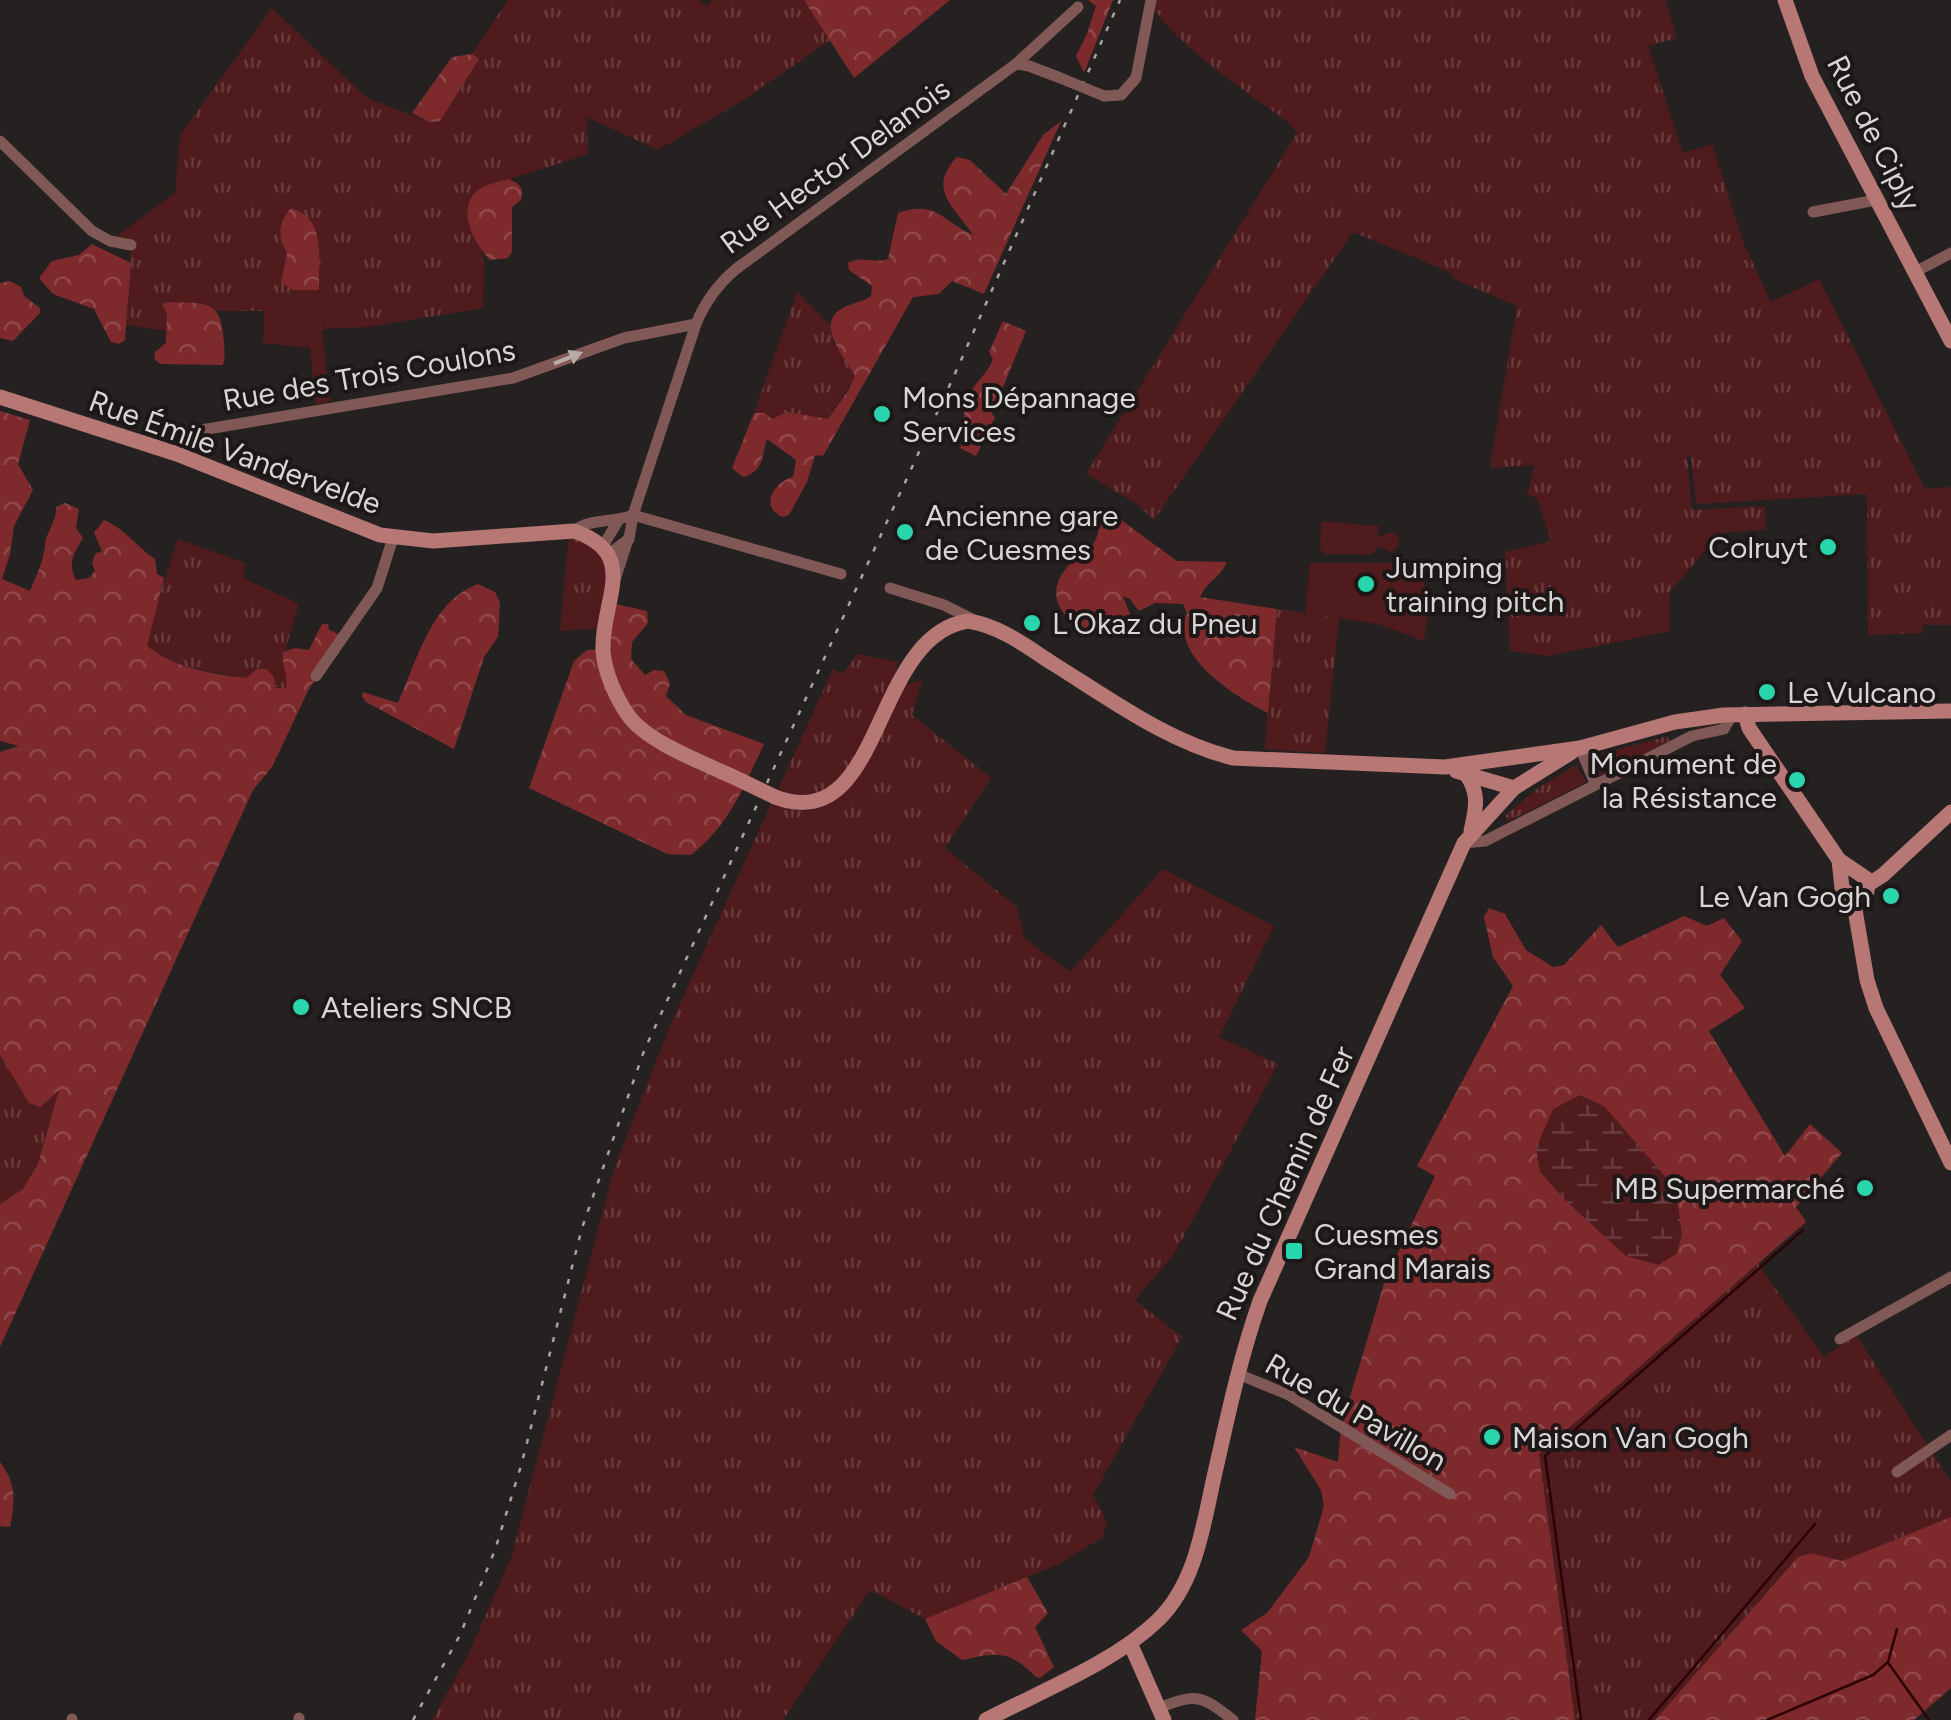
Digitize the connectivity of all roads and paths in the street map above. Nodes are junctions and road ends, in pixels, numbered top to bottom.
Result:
1 (1151, 0) edge
2 (1785, 0) edge
3 (1078, 7) dead end
4 (1016, 64) junction
5 (0, 142) edge
6 (1876, 200) junction
7 (1813, 212) dead end
8 (131, 245) dead end
9 (1951, 253) edge
10 (1915, 272) junction
11 (696, 324) junction
12 (1951, 341) edge
13 (0, 397) edge
14 (177, 454) junction
15 (633, 516) junction
16 (618, 521) junction
17 (574, 532) junction
18 (392, 538) junction
19 (628, 539) junction
20 (606, 550) junction
21 (841, 574) dead end
22 (614, 583) junction
23 (890, 588) dead end
24 (980, 623) junction
25 (316, 676) dead end
26 (1951, 711) edge
27 (1764, 713) junction
28 (1738, 714) junction
29 (1759, 740) junction
30 (1580, 748) junction
31 (1496, 762) junction
32 (1445, 768) junction
33 (1466, 774) junction
34 (1596, 782) junction
35 (1514, 788) junction
36 (1951, 812) edge
37 (1467, 839) junction
38 (1845, 870) junction
39 (1869, 884) junction
40 (1853, 898) junction
41 (1951, 1163) edge
42 (1951, 1277) edge
43 (1840, 1339) dead end
44 (1238, 1374) junction
45 (1951, 1435) edge
46 (1897, 1472) dead end
47 (1450, 1494) dead end
48 (1130, 1643) junction
49 (1162, 1714) edge
50 (986, 1720) edge
51 (1233, 1720) edge

1 - 4 street, bridge
2 - 6 main road, Rue de Ciply
3 - 4 street, Rue Hector Delanois
4 - 11 street, Rue Hector Delanois
5 - 8 street
6 - 7 street
6 - 10 main road, Rue de Ciply
9 - 10 street
10 - 12 main road, Rue de Ciply
14 -> 11 street, Rue des Trois Coulons
11 - 15 street, Rue Hector Delanois
13 - 14 main road, Rue Émile Vandervelde
14 - 18 main road, Rue Émile Vandervelde
15 - 16 street, Rue Émile Vandervelde
15 - 19 street, Rue Hector Delanois
15 - 21 street
16 - 17 street, Rue Émile Vandervelde
16 - 20 street
17 - 18 main road, Rue Émile Vandervelde
17 - 20 main road
18 - 25 street
19 - 20 street
19 - 22 street, Rue Hector Delanois
20 - 22 main road
22 - 24 main road, bridge
23 - 24 street
24 - 32 main road
26 - 27 main road
27 - 28 main road
27 - 29 main road
28 - 29 main road
28 - 30 main road
28 - 34 street
29 - 38 main road
30 - 31 main road
30 - 34 street
30 - 35 main road, Rue du Chemin de Fer
31 - 32 main road
31 - 35 main road
32 - 33 main road
33 - 35 main road
33 - 37 main road
34 - 37 street
35 - 37 main road, Rue du Chemin de Fer
36 - 39 main road
37 - 44 main road, Rue du Chemin de Fer
38 - 39 main road
38 - 40 main road
39 - 40 main road
40 - 41 main road
42 - 43 street
44 - 47 street, Rue du Pavillon
44 - 48 main road, Rue du Chemin de Fer
45 - 46 street
48 - 49 main road
48 - 50 main road, Rue du Chemin de Fer
49 - 51 street

